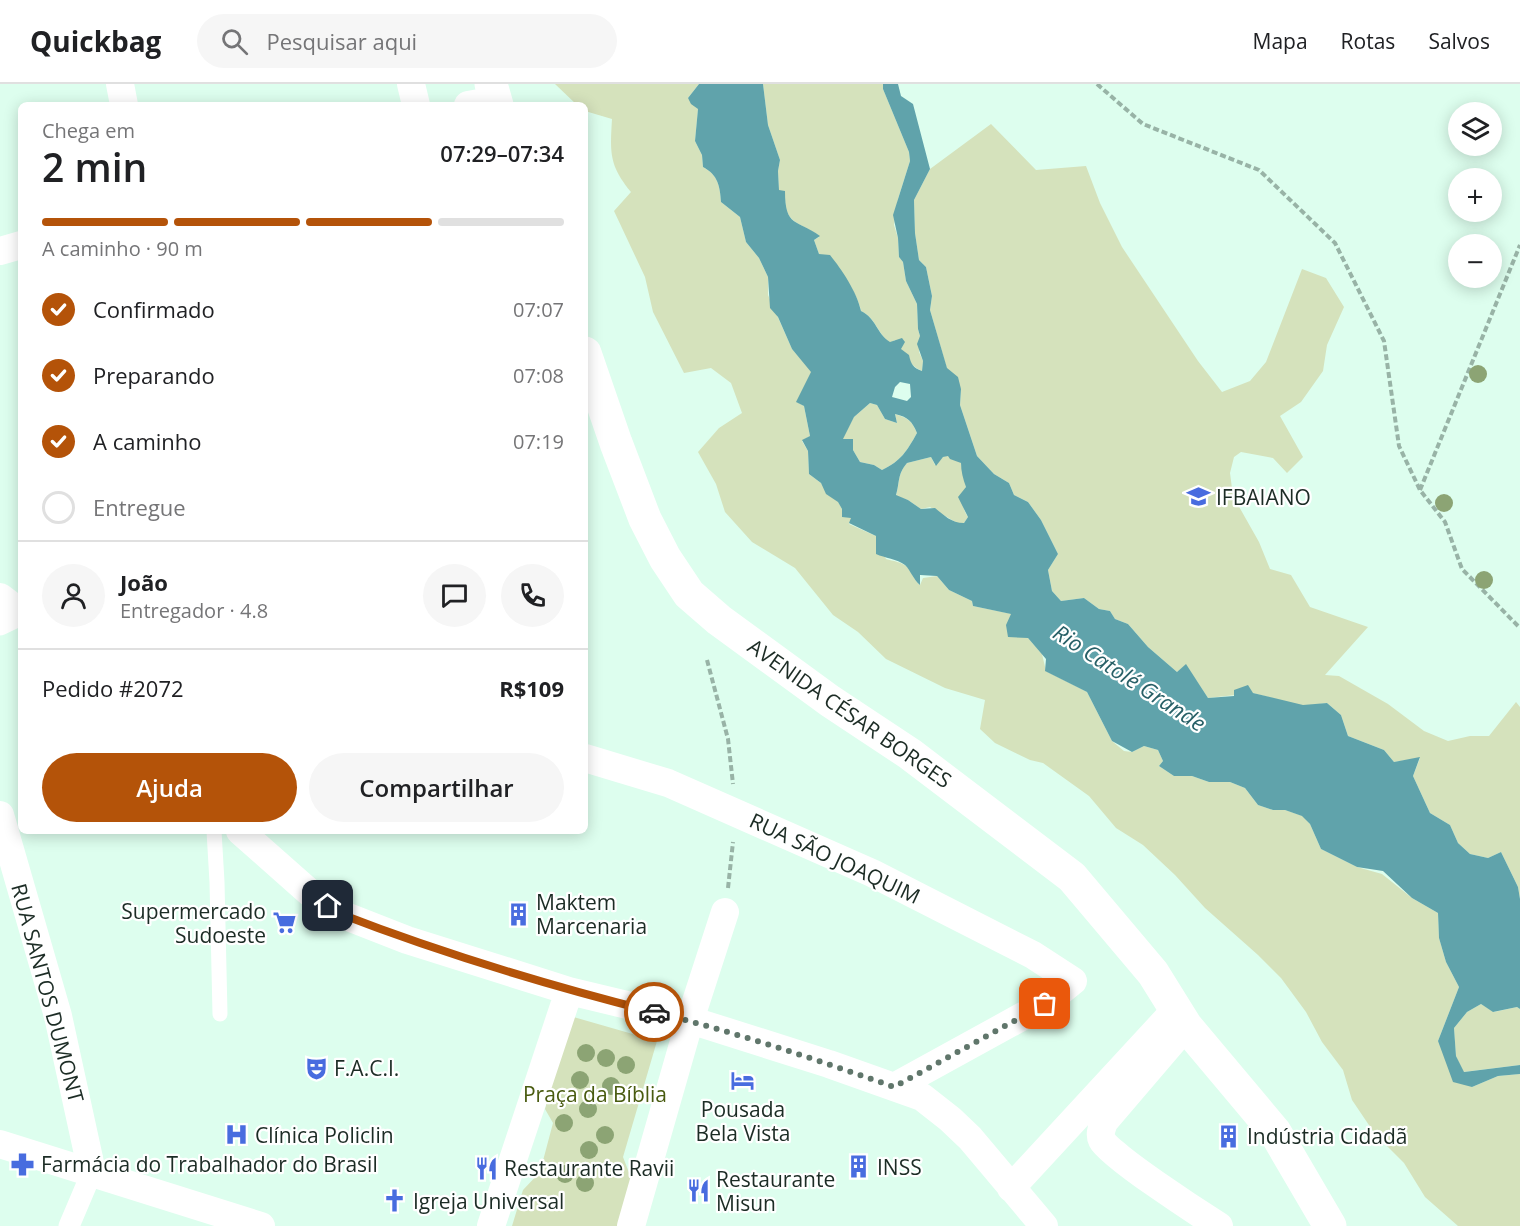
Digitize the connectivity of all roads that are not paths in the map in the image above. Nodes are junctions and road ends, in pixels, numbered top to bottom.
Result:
1 (120, 84) edge
2 (411, 84) edge
3 (123, 102) edge
4 (415, 102) edge
5 (18, 246) edge
6 (0, 251) edge
7 (588, 362) edge
8 (0, 597) edge
9 (18, 612) edge
10 (18, 616) edge
11 (0, 625) edge
12 (588, 759) edge
13 (0, 815) edge
14 (214, 834) edge
15 (243, 834) edge
16 (724, 912) road end
17 (569, 991) junction
18 (220, 1014) dead end
19 (1182, 1017) junction
20 (690, 1020) junction
21 (894, 1087) junction
22 (0, 1144) edge
23 (92, 1172) junction
24 (1011, 1188) junction
25 (69, 1226) edge
26 (261, 1226) edge
27 (491, 1226) edge
28 (631, 1226) edge
29 (1044, 1226) edge
30 (1219, 1226) edge
31 (1330, 1226) edge

1 - 3 street
2 - 4 street
5 - 6 street
7 - 19 street, AVENIDA CÉSAR BORGES
8 - 9 street
10 - 11 street
12 - 21 street, RUA SÃO JOAQUIM
13 - 23 street, RUA SANTOS DUMONT
14 - 18 lane
15 - 17 street
16 - 20 street
17 - 20 street
17 - 27 street
19 - 24 street
19 - 30 street
19 - 31 street, AVENIDA CÉSAR BORGES
20 - 21 street
20 - 28 street
21 - 24 street
22 - 23 street
23 - 25 street
23 - 26 street
24 - 29 street

